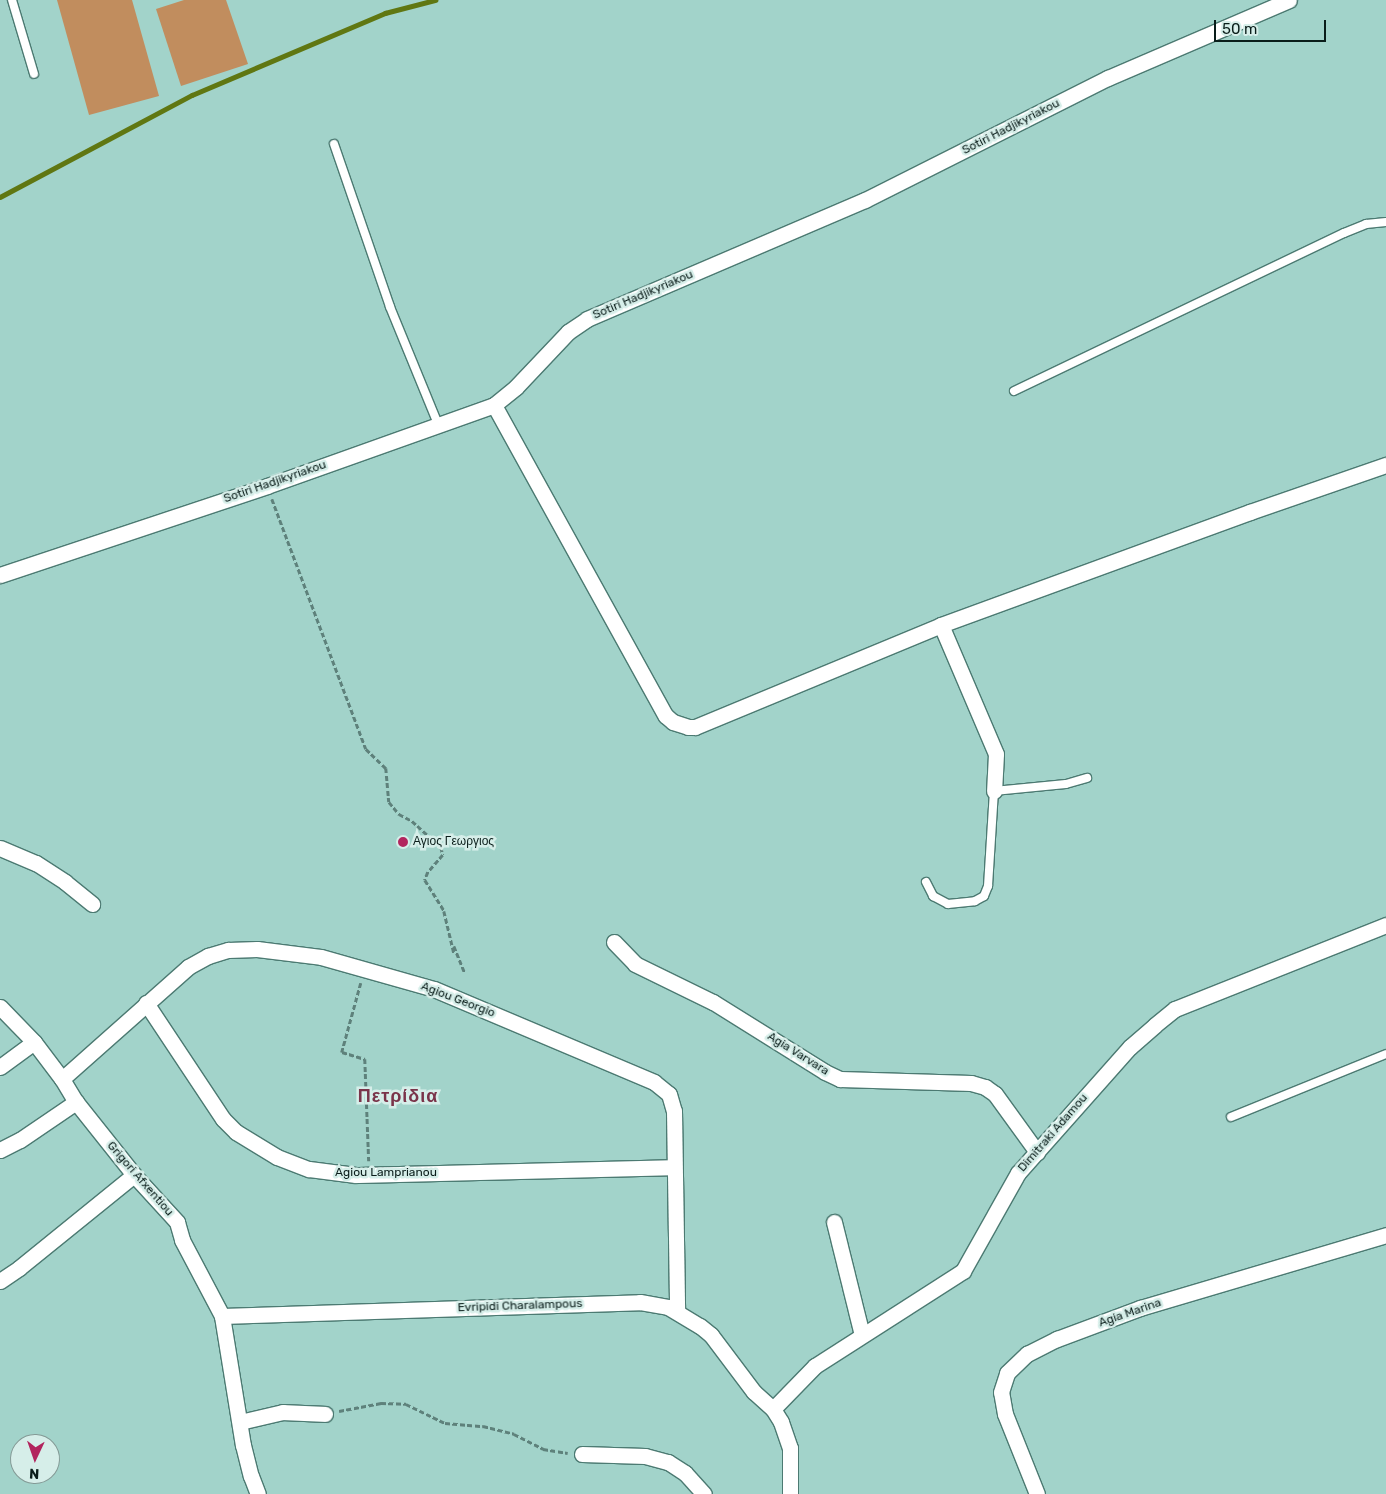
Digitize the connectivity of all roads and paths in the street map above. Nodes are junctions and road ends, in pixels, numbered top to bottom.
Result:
1 (12, 0) edge
2 (1289, 0) edge
3 (34, 74) dead end
4 (334, 144) dead end
5 (1386, 222) edge
6 (1014, 391) dead end
7 (494, 405) junction
8 (438, 424) junction
9 (1386, 465) edge
10 (267, 486) junction
11 (0, 575) edge
12 (941, 625) junction
13 (1087, 778) dead end
14 (994, 791) junction
15 (0, 848) edge
16 (926, 882) dead end
17 (92, 904) dead end
18 (1386, 925) edge
19 (1386, 930) edge
20 (1365, 934) junction
21 (614, 942) dead end
22 (453, 945) junction
23 (454, 952) dead end
24 (365, 970) junction
25 (465, 972) dead end
26 (146, 1003) junction
27 (0, 1007) edge
28 (34, 1042) junction
29 (1386, 1054) edge
30 (0, 1067) edge
31 (62, 1079) junction
32 (76, 1102) junction
33 (1231, 1117) dead end
34 (0, 1150) edge
35 (1037, 1152) junction
36 (674, 1167) junction
37 (134, 1175) junction
38 (369, 1175) junction
39 (834, 1222) dead end
40 (1386, 1235) edge
41 (0, 1281) edge
42 (677, 1311) junction
43 (222, 1316) junction
44 (862, 1335) junction
45 (774, 1410) junction
46 (325, 1414) joint
47 (240, 1422) junction
48 (582, 1454) joint
49 (258, 1494) edge
50 (704, 1494) edge
51 (790, 1494) edge
52 (1037, 1494) edge

1 - 3 lane
2 - 7 street, Sotiri Hadjikyriakou
4 - 8 lane
5 - 6 lane
7 - 8 street, Sotiri Hadjikyriakou
7 - 12 street
8 - 10 street, Sotiri Hadjikyriakou
9 - 12 street
10 - 11 street, Sotiri Hadjikyriakou
10 - 22 path
12 - 14 street
13 - 14 lane
14 - 16 lane
15 - 17 street
18 - 20 street, Dimitraki Adamou
19 - 20 street
20 - 35 street, Dimitraki Adamou
21 - 35 street, Agia Varvara
22 - 23 path
22 - 25 path
24 - 26 street, Agiou Georgio
24 - 36 street, Agiou Georgio
24 - 38 path
26 - 31 street, Agiou Georgio
26 - 38 street, Agiou Lamprianou
27 - 28 street, Grigori Afxentiou
28 - 30 street
28 - 31 street, Grigori Afxentiou
29 - 33 lane
31 - 32 street, Grigori Afxentiou
32 - 34 street
32 - 37 street, Grigori Afxentiou
35 - 44 street, Dimitraki Adamou
36 - 38 street, Agiou Lamprianou
36 - 42 street, Agiou Georgio
37 - 41 street
37 - 43 street, Grigori Afxentiou
39 - 44 street
40 - 52 street, Agia Marina
42 - 43 street, Evripidi Charalampous
42 - 45 street, Evripidi Charalampous
43 - 47 street, Grigori Afxentiou
44 - 45 street, Dimitraki Adamou
45 - 51 street
46 - 47 street
46 - 48 path
47 - 49 street, Grigori Afxentiou
48 - 50 street

